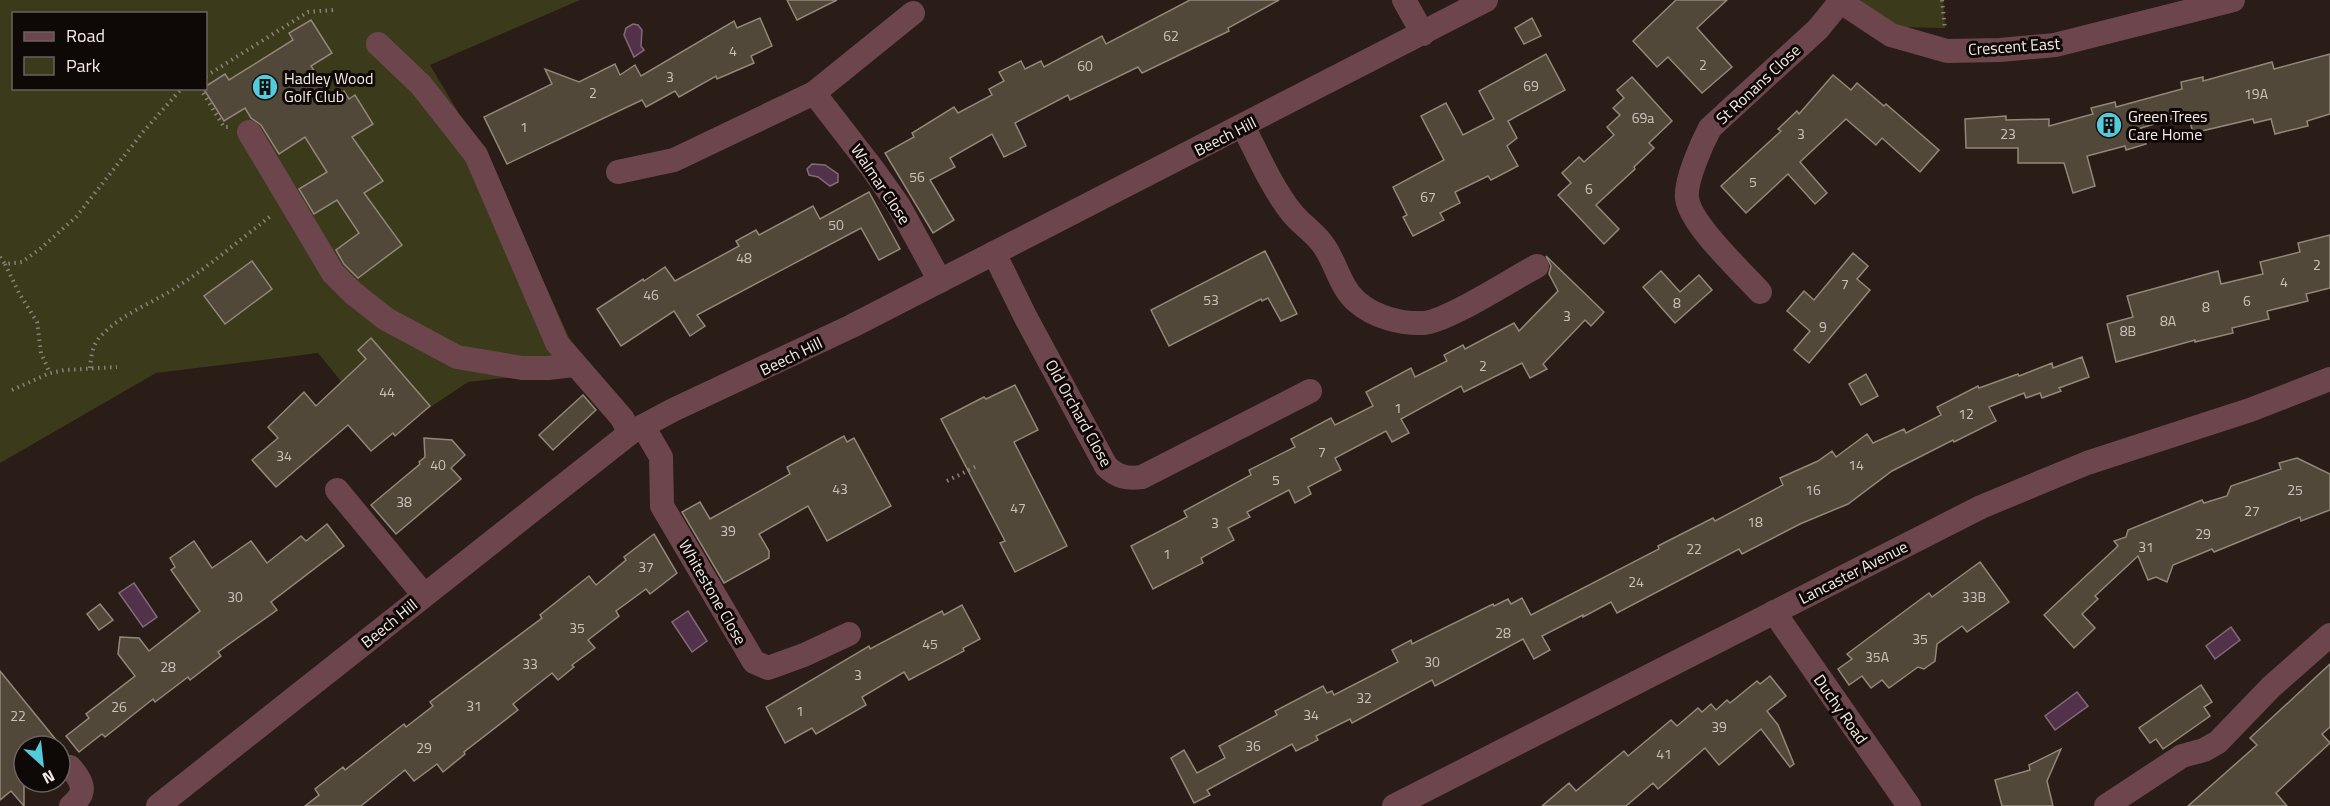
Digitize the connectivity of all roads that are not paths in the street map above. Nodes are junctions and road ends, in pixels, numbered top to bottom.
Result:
1 (1404, 0) edge
2 (1486, 0) edge
3 (2233, 0) edge
4 (1839, 1) edge
5 (913, 13) dead end
6 (1423, 33) junction
7 (378, 44) dead end
8 (813, 93) junction
9 (1243, 126) junction
10 (249, 132) road end
11 (618, 172) dead end
12 (994, 253) junction
13 (1537, 266) dead end
14 (940, 281) junction
15 (1760, 292) dead end
16 (574, 365) junction
17 (2330, 379) edge
18 (1310, 391) dead end
19 (637, 430) junction
20 (337, 490) dead end
21 (424, 595) junction
22 (1774, 612) junction
23 (849, 634) dead end
24 (2330, 635) edge
25 (72, 769) edge
26 (71, 806) edge
27 (158, 806) edge
28 (1394, 806) edge
29 (1909, 806) edge
30 (2106, 806) edge

1 - 6 street
2 - 6 street, Beech Hill
3 - 4 street, Crescent East
4 - 15 street, St Ronans Close
5 - 8 street
6 - 9 street, Beech Hill
7 - 16 street, Whitestone Close
8 - 11 street
8 - 14 street, Walmar Close
9 - 12 street, Beech Hill
9 - 13 street
10 - 16 street
12 - 14 street, Beech Hill
12 - 18 street, Old Orchard Close
14 - 19 street, Beech Hill
16 - 19 street, Whitestone Close
17 - 22 street, Lancaster Avenue
19 - 21 street, Beech Hill
19 - 23 street, Whitestone Close
20 - 21 street
21 - 27 street, Beech Hill
22 - 28 street, Lancaster Avenue
22 - 29 street, Duchy Road
24 - 30 street
25 - 26 street

